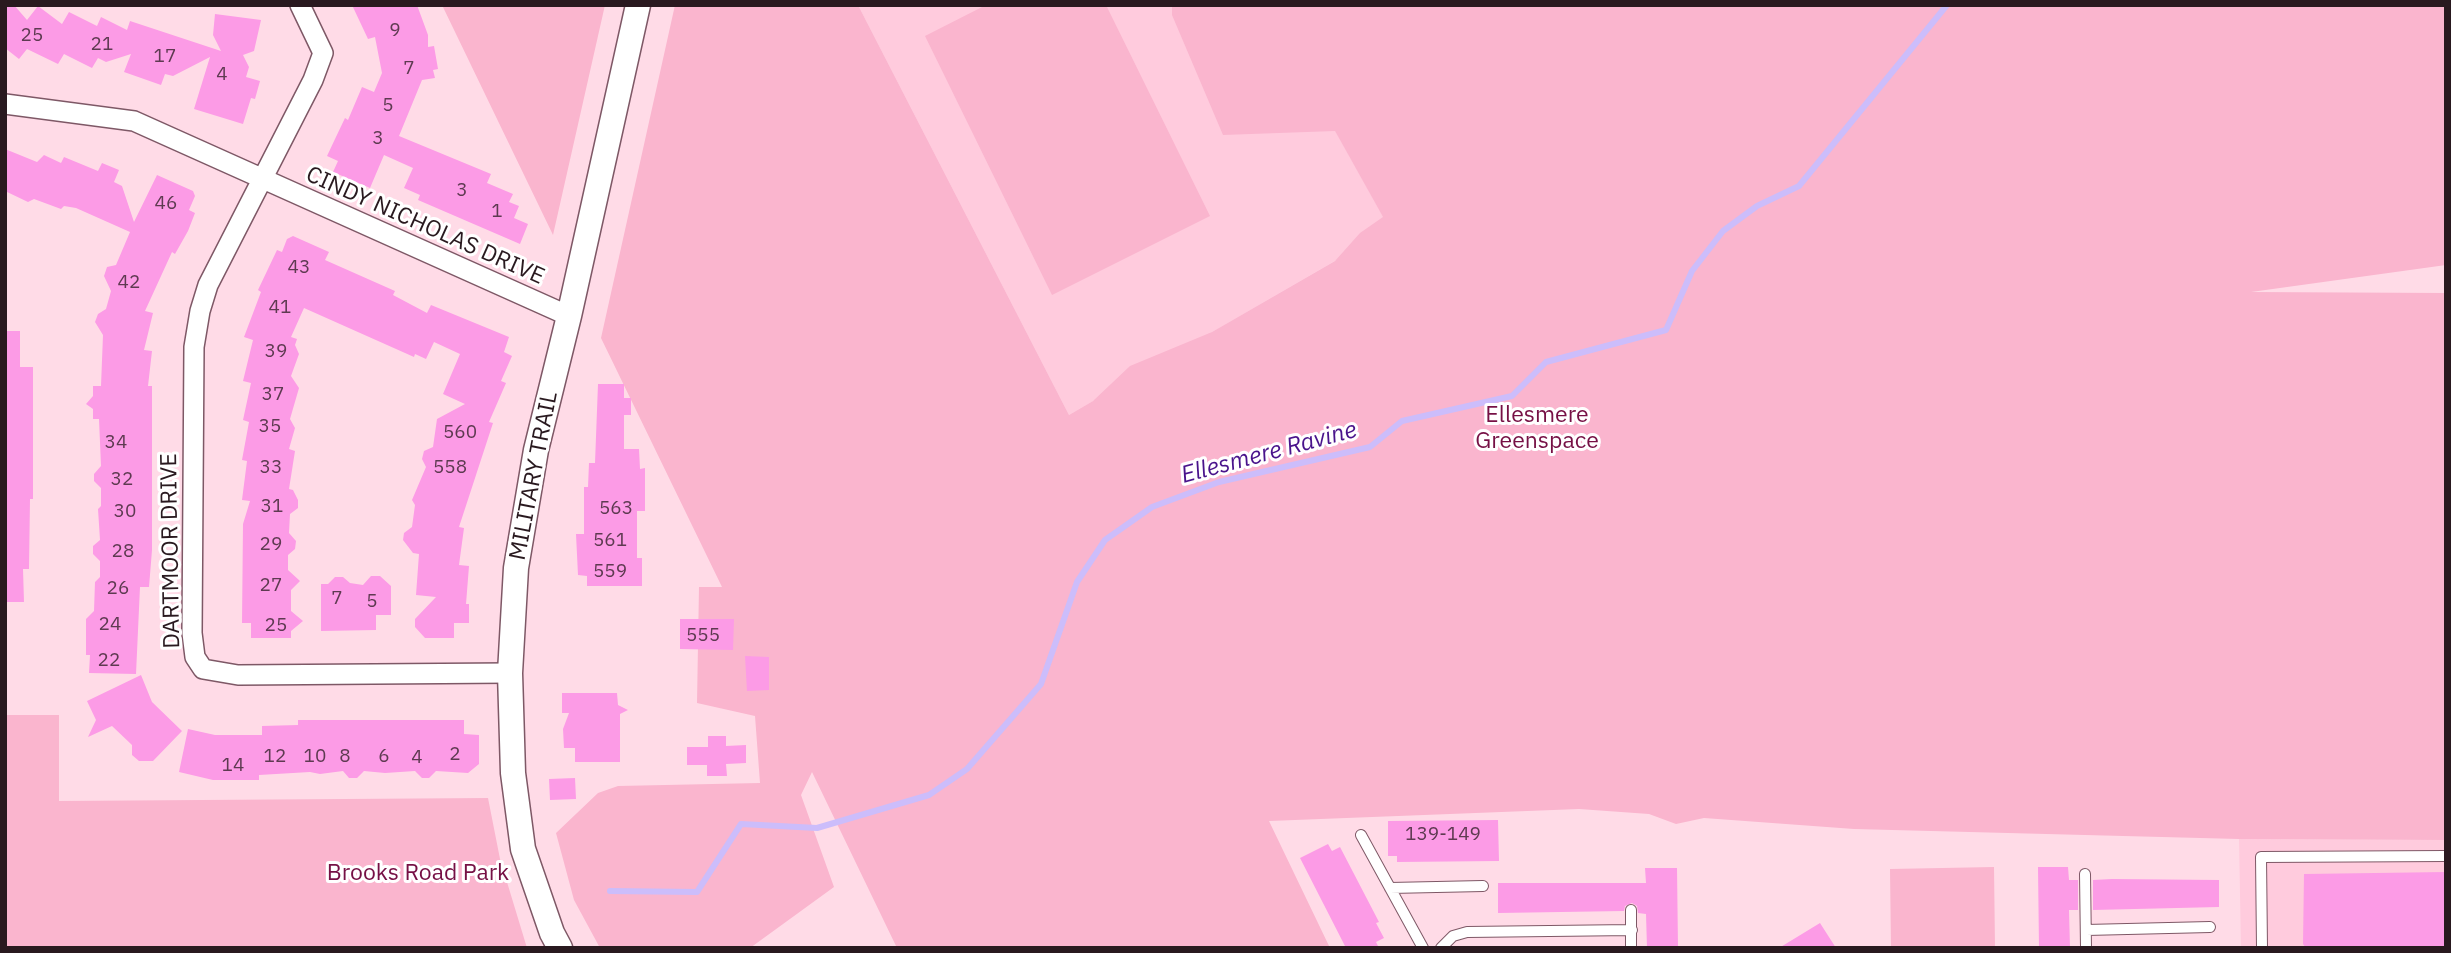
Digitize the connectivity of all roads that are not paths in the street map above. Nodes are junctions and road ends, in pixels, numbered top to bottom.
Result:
1 (300, 5) edge
2 (638, 5) edge
3 (5, 104) edge
4 (262, 179) junction
5 (569, 316) junction
6 (510, 673) junction
7 (1360, 835) dead end
8 (2446, 856) edge
9 (2085, 874) dead end
10 (1483, 886) dead end
11 (1390, 888) junction
12 (1631, 910) dead end
13 (2210, 927) dead end
14 (1632, 930) junction
15 (2086, 930) junction
16 (561, 948) edge
17 (1423, 948) edge
18 (1441, 948) edge
19 (1631, 948) edge
20 (2086, 948) edge
21 (2262, 948) edge

1 - 4 street, DARTMOOR DRIVE
2 - 5 street, MILITARY TRAIL
3 - 4 street, CINDY NICHOLAS DRIVE
4 - 5 street, CINDY NICHOLAS DRIVE
4 - 6 street, DARTMOOR DRIVE
5 - 6 street, MILITARY TRAIL
6 - 16 street, MILITARY TRAIL
7 - 11 lane
8 - 21 lane
9 - 15 lane
10 - 11 lane
11 - 17 lane
12 - 14 lane
13 - 15 lane
14 - 18 lane
14 - 19 lane
15 - 20 lane

